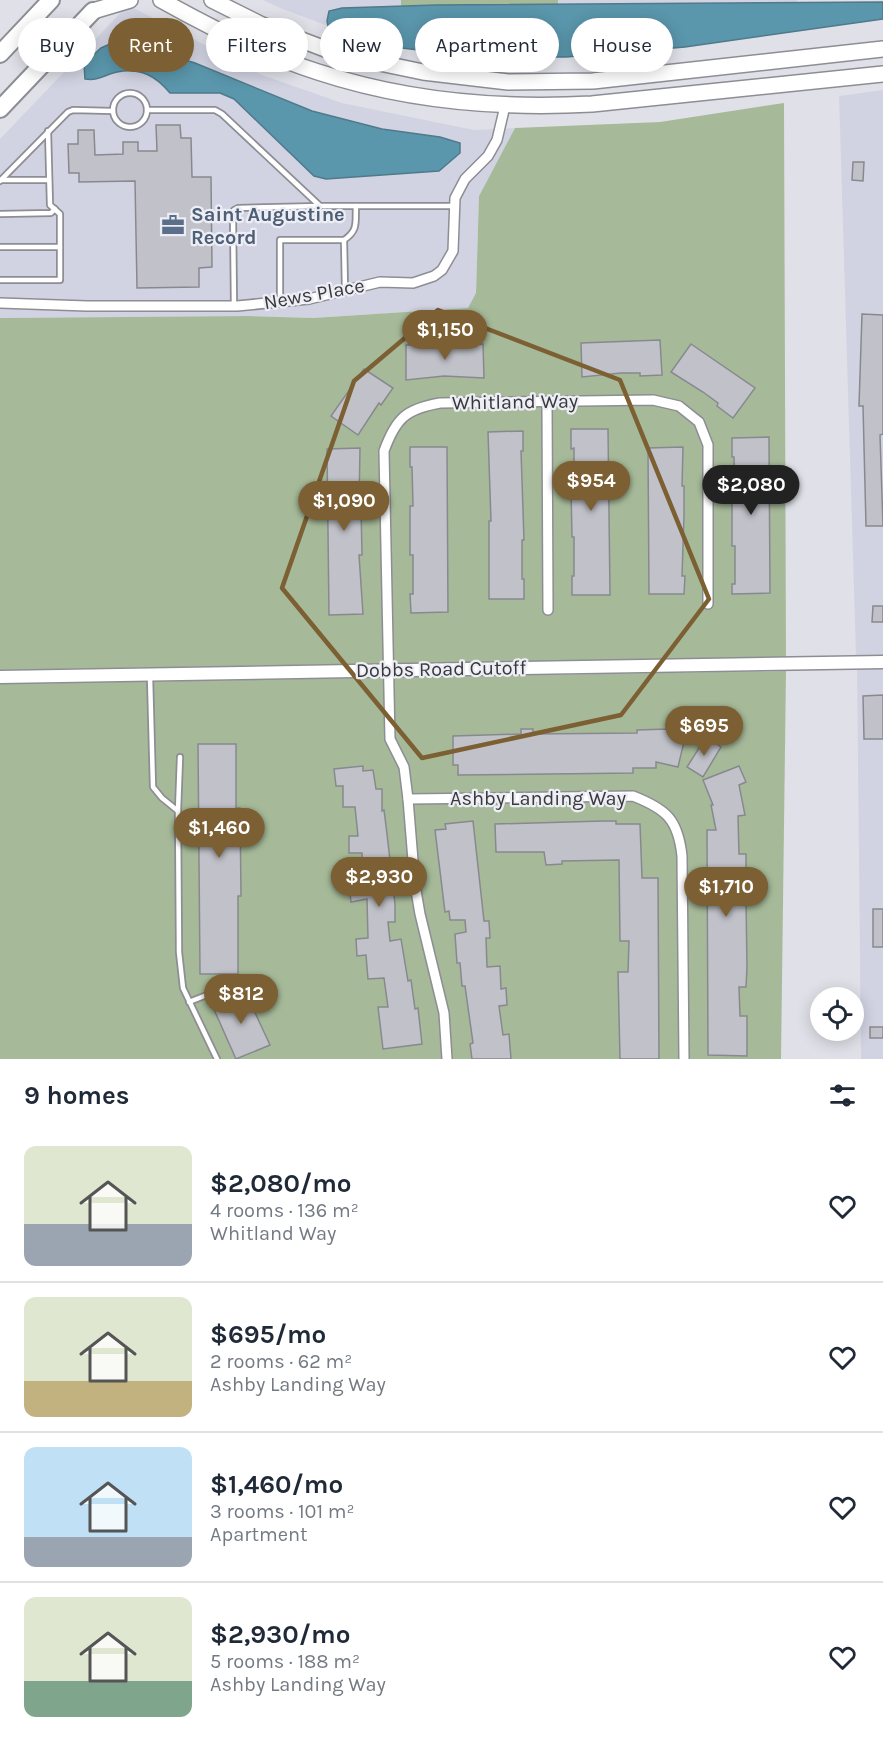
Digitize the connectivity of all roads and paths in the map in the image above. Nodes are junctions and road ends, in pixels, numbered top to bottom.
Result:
1 (51, 0) edge
2 (130, 0) edge
3 (161, 0) edge
4 (212, 0) edge
5 (98, 6) edge
6 (883, 49) edge
7 (0, 54) edge
8 (883, 74) edge
9 (607, 79) junction
10 (505, 106) junction
11 (0, 109) edge
12 (147, 110) junction
13 (113, 111) junction
14 (48, 131) junction
15 (49, 180) junction
16 (1, 181) edge
17 (320, 206) junction
18 (356, 206) junction
19 (455, 206) junction
20 (54, 209) junction
21 (0, 214) edge
22 (344, 240) junction
23 (0, 247) edge
24 (60, 247) junction
25 (0, 280) edge
26 (345, 290) junction
27 (0, 303) edge
28 (280, 303) junction
29 (234, 306) junction
30 (547, 402) junction
31 (708, 604) dead end
32 (548, 610) dead end
33 (883, 662) edge
34 (390, 670) junction
35 (150, 674) junction
36 (0, 677) edge
37 (180, 757) dead end
38 (408, 800) junction
39 (178, 811) junction
40 (222, 989) dead end
41 (189, 1002) junction
42 (217, 1059) edge
43 (447, 1059) edge
44 (684, 1059) edge

1 - 7 highway
2 - 5 main road
3 - 10 main road
4 - 9 main road
5 - 11 highway
6 - 9 main road
8 - 10 main road
9 - 10 main road
10 - 19 street, News Place
12 - 13 lane
12 - 13 lane
12 - 17 lane
13 - 14 lane
14 - 15 lane
14 - 16 lane
15 - 16 lane
15 - 20 lane
17 - 18 lane
17 - 29 lane
18 - 19 lane
18 - 22 lane
19 - 26 street, News Place
20 - 21 lane
20 - 24 lane
22 - 26 lane
22 - 28 lane
23 - 24 lane
24 - 25 lane
26 - 28 street, News Place
27 - 29 street, News Place
28 - 29 street, News Place
30 - 31 street, Whitland Way
30 - 32 street
30 - 34 street, Whitland Way
33 - 34 street, Dobbs Road Cutoff
34 - 35 street, Dobbs Road Cutoff
34 - 38 street
35 - 36 street, Dobbs Road Cutoff
35 - 39 lane
37 - 39 lane
38 - 43 street
38 - 44 street, Ashby Landing Way
39 - 41 lane
40 - 41 lane
41 - 42 lane

